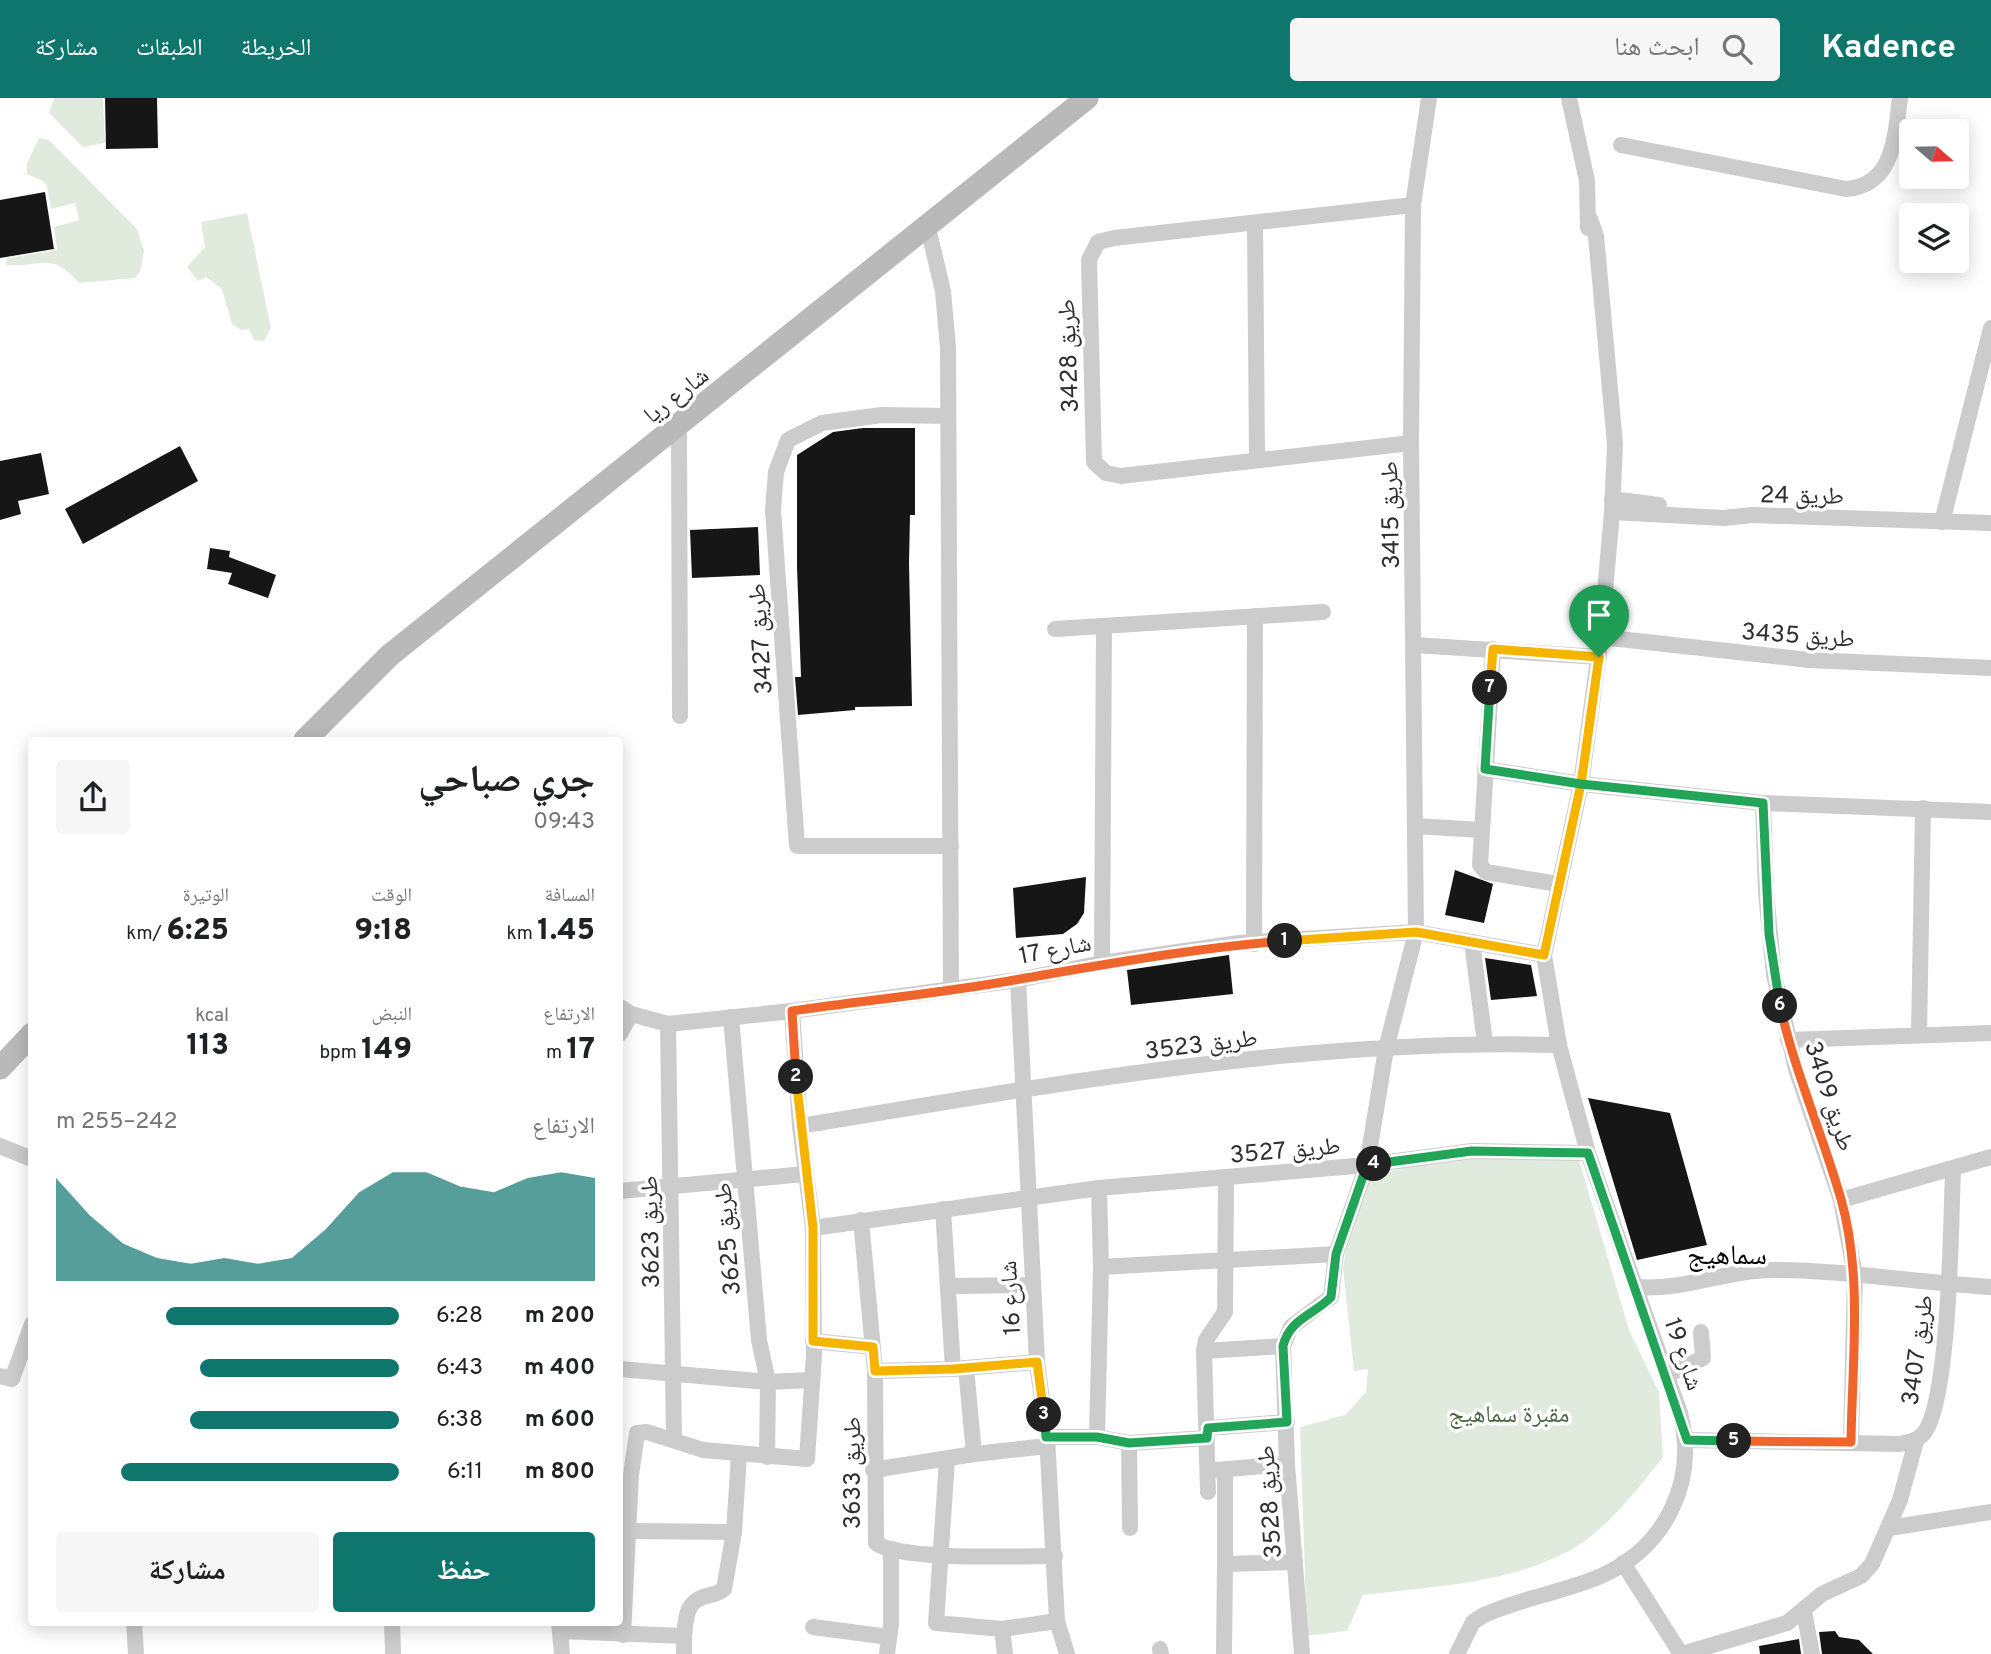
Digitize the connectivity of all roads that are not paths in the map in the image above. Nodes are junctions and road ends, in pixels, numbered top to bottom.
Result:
1 (1087, 98) edge
2 (1429, 98) edge
3 (1569, 98) edge
4 (1900, 98) edge
5 (1621, 145) dead end
6 (1413, 205) junction
7 (1255, 223) junction
8 (928, 228) junction
9 (1991, 328) edge
10 (947, 415) junction
11 (679, 426) junction
12 (1412, 443) junction
13 (1257, 459) junction
14 (1612, 506) junction
15 (1942, 522) junction
16 (1991, 523) edge
17 (1323, 611) dead end
18 (1255, 616) junction
19 (1104, 626) junction
20 (1055, 629) dead end
21 (1601, 637) junction
22 (1415, 645) junction
23 (1493, 649) junction
24 (1599, 657) junction
25 (1991, 668) edge
26 (680, 716) dead end
27 (308, 737) edge
28 (1485, 769) junction
29 (1581, 784) junction
30 (1763, 803) junction
31 (1923, 808) junction
32 (1991, 812) edge
33 (1415, 826) junction
34 (1481, 830) junction
35 (951, 846) junction
36 (1558, 884) junction
37 (1416, 932) junction
38 (1472, 942) junction
39 (1254, 944) junction
40 (1544, 955) junction
41 (1102, 963) junction
42 (1018, 980) junction
43 (951, 988) junction
44 (625, 1010) edge
45 (792, 1011) junction
46 (731, 1017) junction
47 (668, 1024) junction
48 (1991, 1033) edge
49 (1919, 1035) junction
50 (28, 1038) edge
51 (1788, 1040) junction
52 (1485, 1043) junction
53 (1559, 1045) junction
54 (1386, 1049) junction
55 (0, 1068) edge
56 (1022, 1089) junction
57 (800, 1126) junction
58 (0, 1146) edge
59 (1588, 1153) junction
60 (28, 1157) edge
61 (1991, 1157) edge
62 (1367, 1165) junction
63 (1953, 1169) junction
64 (805, 1174) junction
65 (1226, 1178) junction
66 (745, 1180) junction
67 (672, 1187) junction
68 (1099, 1188) junction
69 (623, 1192) edge
70 (1028, 1198) junction
71 (1841, 1200) junction
72 (943, 1209) junction
73 (861, 1220) junction
74 (813, 1228) junction
75 (1336, 1254) junction
76 (1224, 1260) junction
77 (1101, 1267) junction
78 (1855, 1275) junction
79 (1949, 1284) junction
80 (1032, 1285) junction
81 (950, 1286) junction
82 (1636, 1287) junction
83 (1991, 1287) edge
84 (1701, 1332) dead end
85 (28, 1335) edge
86 (813, 1341) junction
87 (1283, 1346) junction
88 (873, 1347) junction
89 (1204, 1351) junction
90 (1037, 1362) junction
91 (623, 1369) edge
92 (959, 1369) junction
93 (875, 1371) junction
94 (675, 1372) junction
95 (1667, 1375) junction
96 (0, 1376) edge
97 (811, 1380) junction
98 (768, 1382) junction
99 (1287, 1422) junction
100 (1207, 1433) junction
101 (1097, 1437) junction
102 (674, 1440) junction
103 (1687, 1440) junction
104 (1047, 1441) junction
105 (1916, 1441) junction
106 (1851, 1442) junction
107 (1129, 1443) junction
108 (974, 1454) junction
109 (739, 1455) junction
110 (767, 1457) junction
111 (947, 1460) junction
112 (1287, 1464) junction
113 (873, 1469) junction
114 (1225, 1469) junction
115 (1207, 1471) junction
116 (625, 1475) edge
117 (1208, 1492) dead end
118 (1991, 1512) edge
119 (1130, 1528) dead end
120 (1889, 1528) junction
121 (628, 1531) junction
122 (734, 1532) junction
123 (891, 1549) junction
124 (942, 1555) junction
125 (1055, 1556) junction
126 (1295, 1562) junction
127 (1623, 1563) junction
128 (1225, 1564) junction
129 (1804, 1611) junction
130 (1057, 1621) junction
131 (134, 1626) edge
132 (392, 1626) edge
133 (559, 1627) edge
134 (813, 1627) dead end
135 (1002, 1629) junction
136 (623, 1634) junction
137 (684, 1636) junction
138 (889, 1637) junction
139 (136, 1654) edge
140 (393, 1654) edge
141 (557, 1654) edge
142 (684, 1654) edge
143 (887, 1654) edge
144 (1005, 1654) edge
145 (1067, 1654) edge
146 (1224, 1654) edge
147 (1302, 1654) edge
148 (1457, 1654) edge
149 (1682, 1654) edge
150 (1812, 1654) edge

1 - 8 main road, شارع ريا
2 - 6 street, طريق 3415
3 - 14 street
4 - 5 street
6 - 7 street, طريق 3428
6 - 12 street, طريق 3415
7 - 13 street
7 - 13 street, طريق 3428
8 - 10 street
8 - 11 main road, شارع ريا
9 - 15 street
10 - 35 street
10 - 35 street, طريق 3427
11 - 26 street
11 - 27 main road, شارع ريا
12 - 13 street, طريق 3428
12 - 22 street, طريق 3415
14 - 15 street, طريق 24
14 - 21 street
15 - 16 street, طريق 24
17 - 18 street
18 - 19 street
18 - 39 street
19 - 20 street
19 - 41 street
21 - 24 street
21 - 25 street, طريق 3435
22 - 23 street
22 - 33 street, طريق 3415
23 - 24 street
23 - 28 street
24 - 29 street
28 - 29 street
28 - 34 street
29 - 30 street
29 - 36 street
30 - 31 street
30 - 51 street, طريق 3409
31 - 32 street
31 - 49 street
33 - 34 street
33 - 37 street, طريق 3415
34 - 36 street
35 - 43 street
36 - 40 street
37 - 38 street, شارع 17
37 - 39 street, شارع 17
37 - 54 street, طريق 3415
38 - 40 street, شارع 17
38 - 52 street
39 - 41 street, شارع 17
40 - 53 street, شارع 19
41 - 42 street, شارع 17
42 - 43 street, شارع 17
42 - 56 street, شارع 16
43 - 45 street, شارع 17
44 - 47 street, شارع 17
45 - 46 street, شارع 17
45 - 57 street
46 - 47 street, شارع 17
46 - 66 street, طريق 3625
47 - 67 street, طريق 3623
48 - 49 street
49 - 51 street
50 - 55 main road
51 - 71 street, طريق 3409
52 - 53 street, طريق 3523
52 - 54 street, طريق 3523
53 - 59 street, شارع 19
54 - 56 street, طريق 3523
54 - 62 street, طريق 3415
56 - 57 street, طريق 3523
56 - 70 street, شارع 16
57 - 64 street
58 - 60 street
59 - 62 street, طريق 3527
59 - 82 street, شارع 19
61 - 63 street
62 - 65 street, طريق 3527
62 - 75 street
63 - 71 street
63 - 79 street, طريق 3407
64 - 66 street
64 - 74 street
65 - 68 street, طريق 3527
65 - 76 street
66 - 67 street
66 - 98 street, طريق 3625
67 - 69 street
67 - 94 street, طريق 3623
68 - 70 street, طريق 3527
68 - 77 street
70 - 72 street, طريق 3527
70 - 80 street, شارع 16
71 - 78 street, طريق 3409
72 - 73 street, طريق 3527
72 - 81 street
73 - 74 street, طريق 3527
73 - 88 street, طريق 3633
74 - 86 street
75 - 76 street
75 - 87 street
76 - 77 street
76 - 89 street
77 - 101 street
78 - 79 street
78 - 82 street
78 - 106 street, طريق 3409
79 - 83 street, طريق 3407
79 - 105 street, طريق 3407
80 - 81 street
80 - 90 street, شارع 16
81 - 92 street
82 - 95 street, شارع 19
84 - 95 street
85 - 96 street
86 - 88 street
86 - 97 street
87 - 89 street
87 - 99 street, طريق 3528
88 - 93 street, طريق 3633
89 - 100 street
90 - 92 street
90 - 104 street, شارع 16
91 - 94 street
92 - 93 street
92 - 108 street
93 - 113 street, طريق 3633
94 - 98 street
94 - 102 street, طريق 3623
95 - 103 street, شارع 19
97 - 98 street
97 - 110 street
98 - 110 street, طريق 3625
99 - 100 street
99 - 112 street, طريق 3528
100 - 107 street
100 - 115 street
101 - 104 street
101 - 107 street
102 - 109 street
102 - 116 street
103 - 106 street, طريق 3407
103 - 127 street, شارع 19
104 - 108 street
104 - 125 street, شارع 16
105 - 106 street, طريق 3407
105 - 120 street
107 - 119 street
108 - 111 street
109 - 110 street
109 - 122 street
111 - 113 street
111 - 124 street
112 - 114 street
112 - 126 street, طريق 3528
113 - 123 street, طريق 3633
114 - 115 street
114 - 128 street
115 - 117 street
116 - 121 street
118 - 120 street
120 - 129 street
121 - 122 street
121 - 136 street
122 - 137 street
123 - 124 street, طريق 3633
123 - 138 street
124 - 125 street, طريق 3633
124 - 135 street
125 - 130 street, شارع 16
126 - 128 street
126 - 147 street, طريق 3528
127 - 148 street, شارع 19
127 - 149 street
128 - 146 street
129 - 149 street
129 - 150 street
130 - 135 street
130 - 145 street, شارع 16
131 - 139 street
132 - 140 street
133 - 136 street
133 - 141 street
134 - 138 street
135 - 144 street
136 - 137 street
137 - 142 street
138 - 143 street

